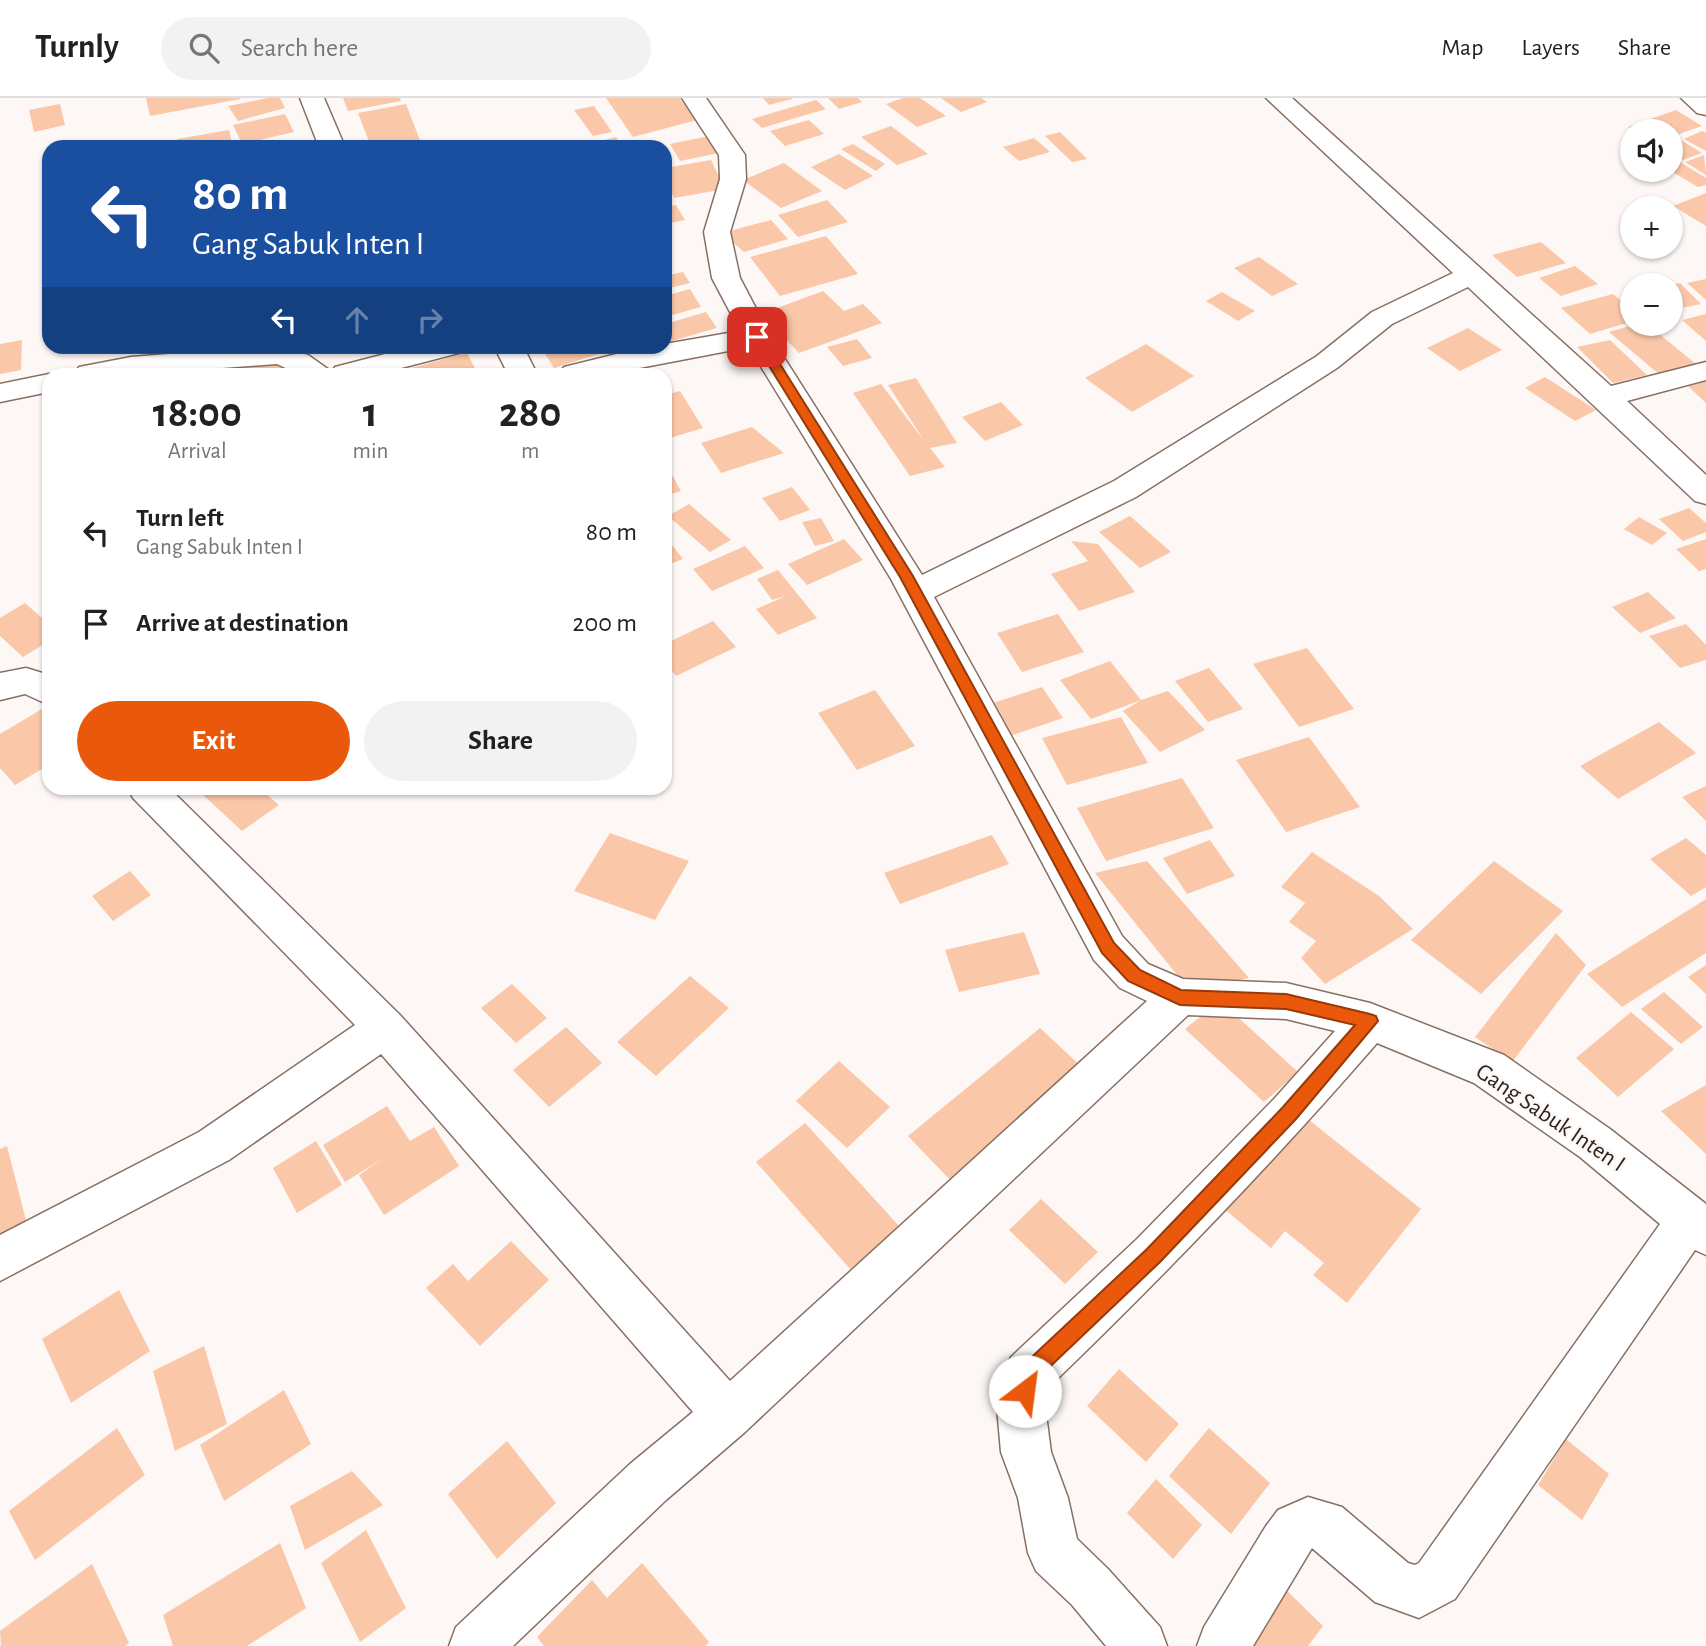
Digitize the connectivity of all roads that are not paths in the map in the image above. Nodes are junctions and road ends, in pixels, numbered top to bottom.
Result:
1 (312, 98) edge
2 (694, 98) edge
3 (1278, 98) edge
4 (1693, 98) edge
5 (1706, 108) edge
6 (329, 140) edge
7 (1472, 274) junction
8 (757, 337) junction
9 (672, 352) edge
10 (407, 354) edge
11 (661, 354) edge
12 (120, 368) edge
13 (309, 368) edge
14 (364, 368) edge
15 (598, 368) edge
16 (1706, 371) edge
17 (42, 384) edge
18 (0, 393) edge
19 (1605, 397) junction
20 (1706, 493) edge
21 (915, 592) junction
22 (42, 684) edge
23 (0, 687) edge
24 (153, 795) edge
25 (1180, 997) junction
26 (1370, 1021) junction
27 (384, 1028) junction
28 (1698, 1226) edge
29 (0, 1259) edge
30 (728, 1415) junction
31 (475, 1646) edge
32 (1141, 1646) edge
33 (1223, 1646) edge

1 - 6 street
2 - 8 street, Gang Sabuk Inten I
3 - 7 street
4 - 5 street
7 - 19 street
7 - 21 street
8 - 9 street
8 - 21 street, Gang Sabuk Inten I
10 - 14 street
11 - 15 street
12 - 13 street
16 - 19 street
17 - 18 street
19 - 20 street
21 - 25 street, Gang Sabuk Inten I
22 - 23 street
24 - 27 street
25 - 26 street, Gang Sabuk Inten I
25 - 30 street
26 - 28 street, Gang Sabuk Inten I
26 - 32 street
27 - 29 street
27 - 30 street
28 - 33 street
30 - 31 street

